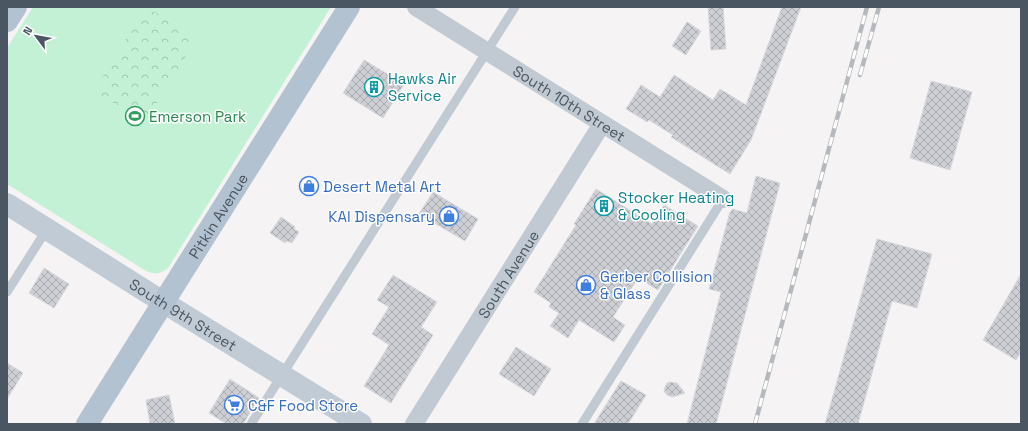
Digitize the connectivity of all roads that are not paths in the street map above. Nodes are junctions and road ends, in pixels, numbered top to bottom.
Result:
1 (16, 7) edge
2 (349, 7) edge
3 (416, 7) edge
4 (515, 7) edge
5 (7, 21) edge
6 (487, 52) junction
7 (602, 124) junction
8 (722, 199) joint
9 (7, 204) edge
10 (47, 229) junction
11 (7, 292) edge
12 (163, 302) junction
13 (282, 375) junction
14 (87, 424) edge
15 (251, 424) edge
16 (361, 424) edge
17 (414, 424) edge
18 (582, 424) edge

1 - 5 main road
2 - 12 main road, Pitkin Avenue
3 - 6 street, South 10th Street
4 - 6 lane
6 - 7 street, South 10th Street
6 - 13 lane
7 - 8 street, South 10th Street
7 - 17 street, South Avenue
8 - 18 lane
9 - 10 street, South 9th Street
10 - 11 lane
10 - 12 street, South 9th Street
12 - 13 street, South 9th Street
12 - 14 main road, Pitkin Avenue
13 - 15 lane
13 - 16 street, South 9th Street

